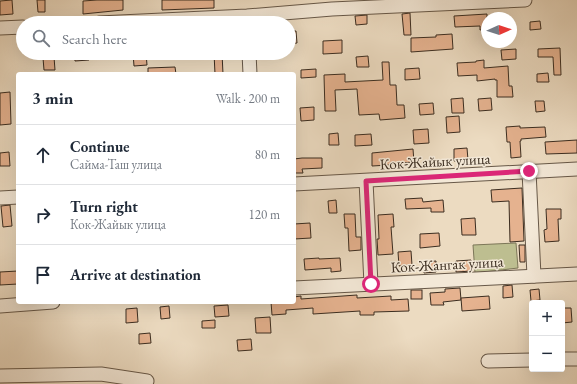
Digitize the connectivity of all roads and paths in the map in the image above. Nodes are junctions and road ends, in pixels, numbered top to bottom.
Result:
1 (525, 0) edge
2 (332, 5) edge
3 (265, 16) edge
4 (16, 27) edge
5 (0, 28) edge
6 (249, 60) edge
7 (250, 72) edge
8 (577, 169) edge
9 (529, 171) junction
10 (366, 181) junction
11 (296, 184) edge
12 (16, 197) edge
13 (0, 198) edge
14 (577, 274) edge
15 (534, 276) junction
16 (371, 284) junction
17 (296, 288) edge
18 (26, 304) edge
19 (0, 306) edge
20 (565, 359) edge
21 (577, 359) edge
22 (529, 360) edge
23 (488, 361) dead end
24 (0, 376) edge
25 (147, 381) dead end

1 - 2 street
2 - 3 street
4 - 5 street
6 - 7 street
8 - 9 street, Кок-Жайык улица
9 - 10 street, Кок-Жайык улица
9 - 15 street
10 - 11 street, Кок-Жайык улица
10 - 16 street
12 - 13 street
14 - 15 street, Кок-Жангак улица
15 - 16 street, Кок-Жангак улица
16 - 17 street, Кок-Жангак улица
18 - 19 street
20 - 21 street
22 - 23 street
24 - 25 street

